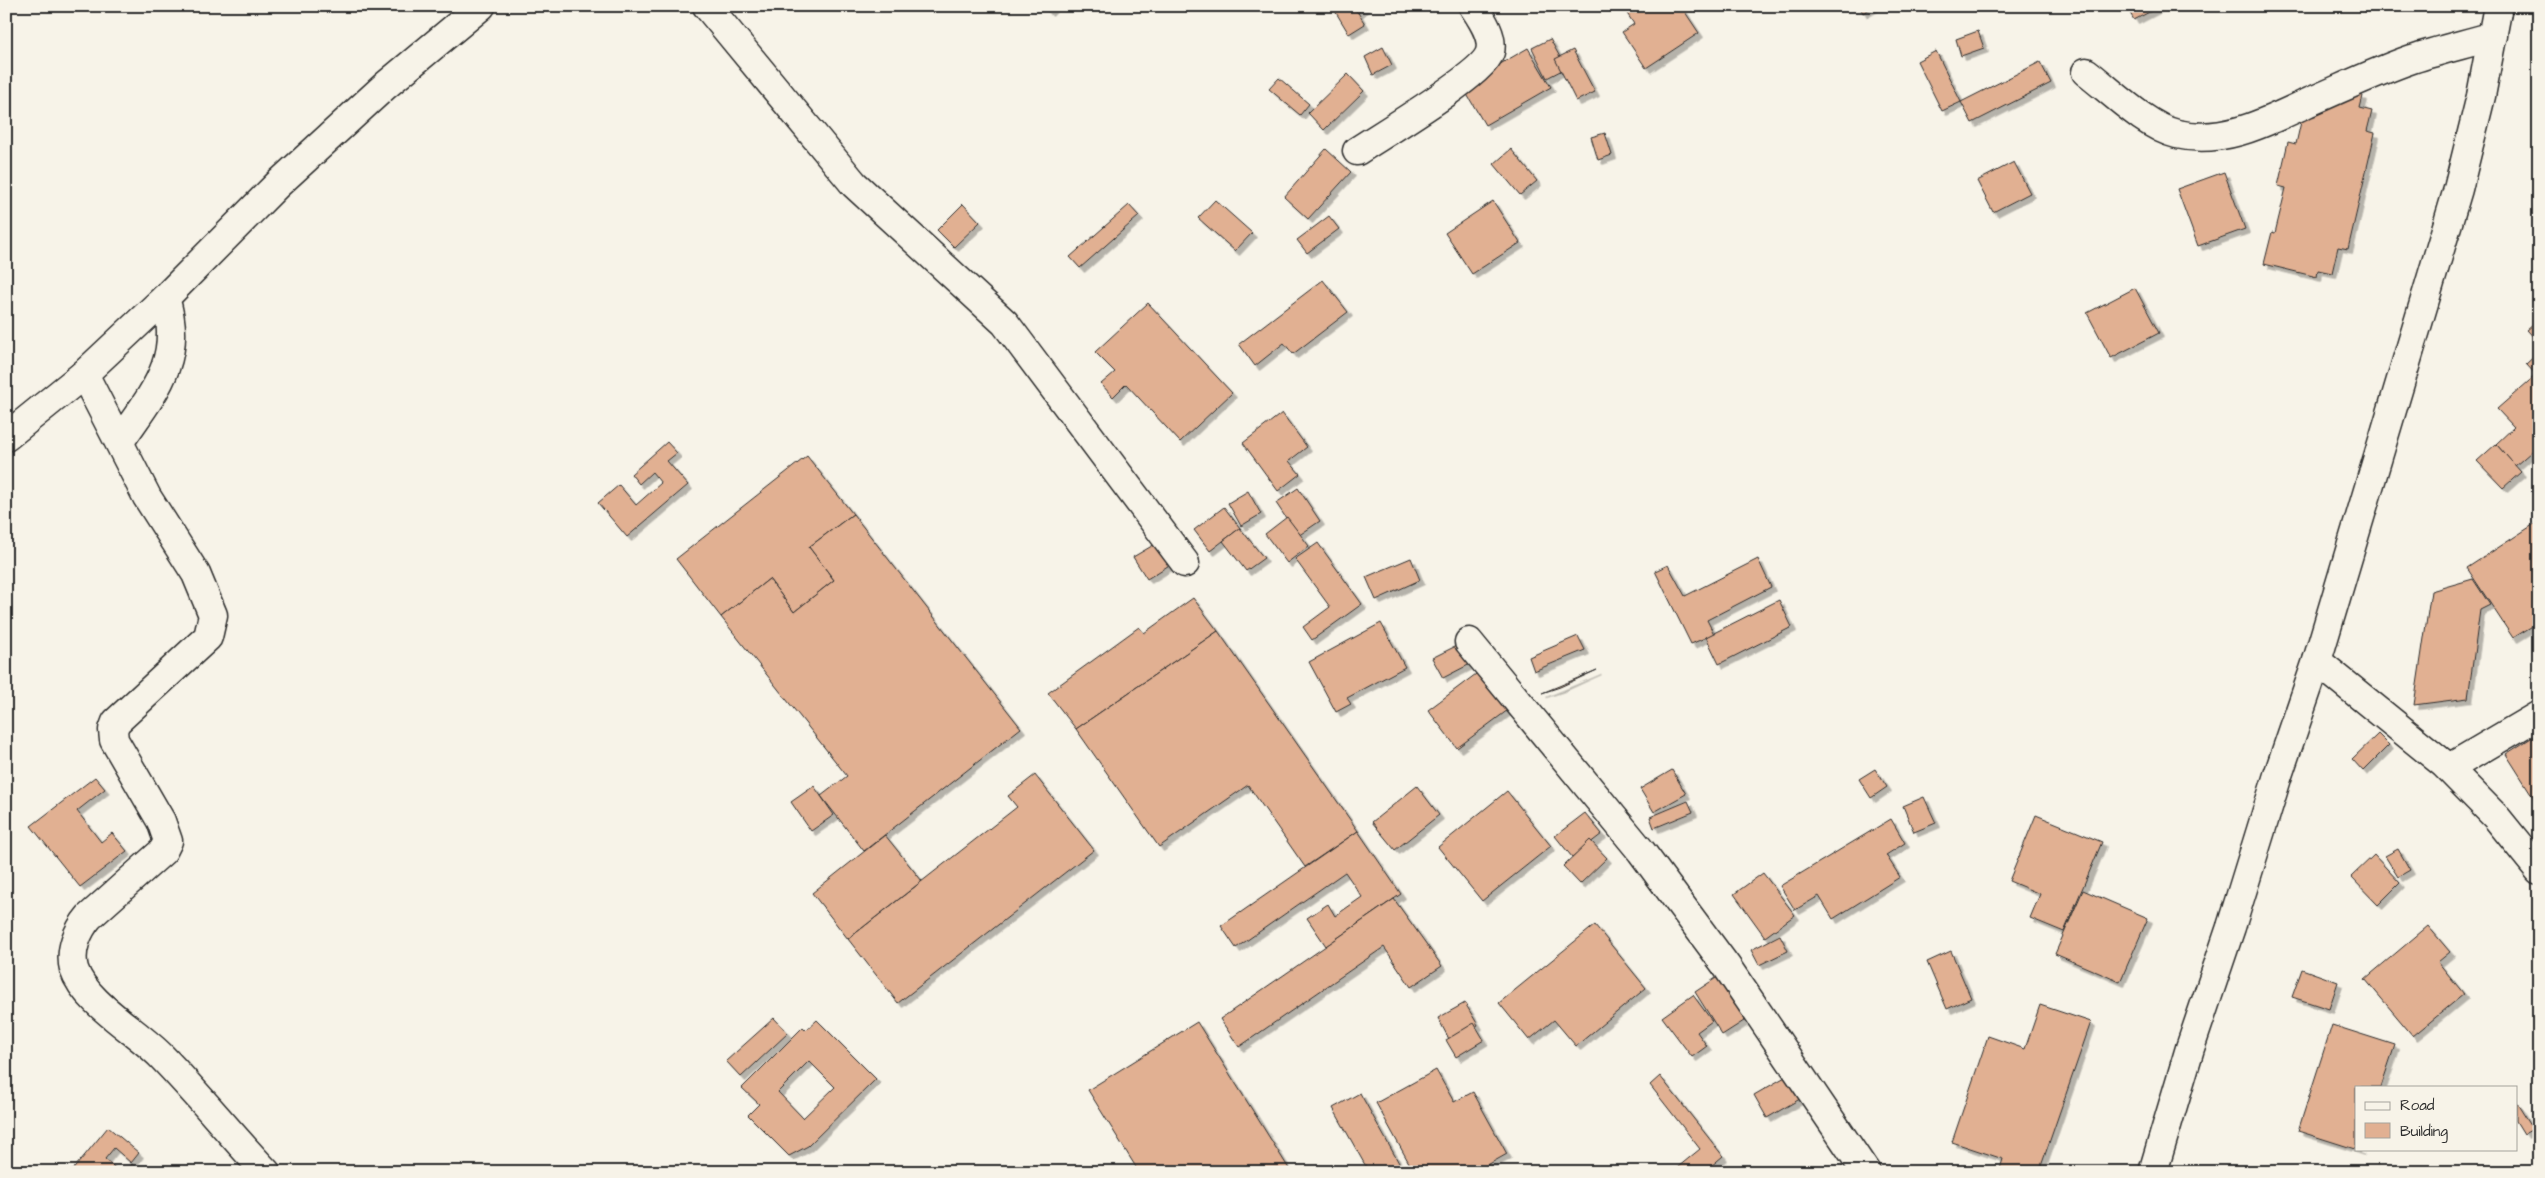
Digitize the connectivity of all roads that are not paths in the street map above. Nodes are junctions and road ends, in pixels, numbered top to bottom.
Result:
1 (481, 6) edge
2 (707, 6) edge
3 (1473, 6) edge
4 (2498, 6) edge
5 (2493, 36) junction
6 (2086, 72) dead end
7 (1357, 151) dead end
8 (165, 298) junction
9 (84, 374) junction
10 (6, 437) edge
11 (120, 441) junction
12 (1184, 563) dead end
13 (1469, 642) dead end
14 (2317, 661) junction
15 (2539, 715) edge
16 (2449, 768) junction
17 (2539, 870) edge
18 (266, 1172) edge
19 (1866, 1172) edge
20 (2153, 1172) edge

1 - 8 street
2 - 12 street
3 - 7 street
4 - 5 street
5 - 6 street
5 - 14 street
8 - 9 street
8 - 11 street
9 - 10 street
9 - 11 street
11 - 18 street
13 - 19 street
14 - 16 street
14 - 20 street
15 - 16 street
16 - 17 street

